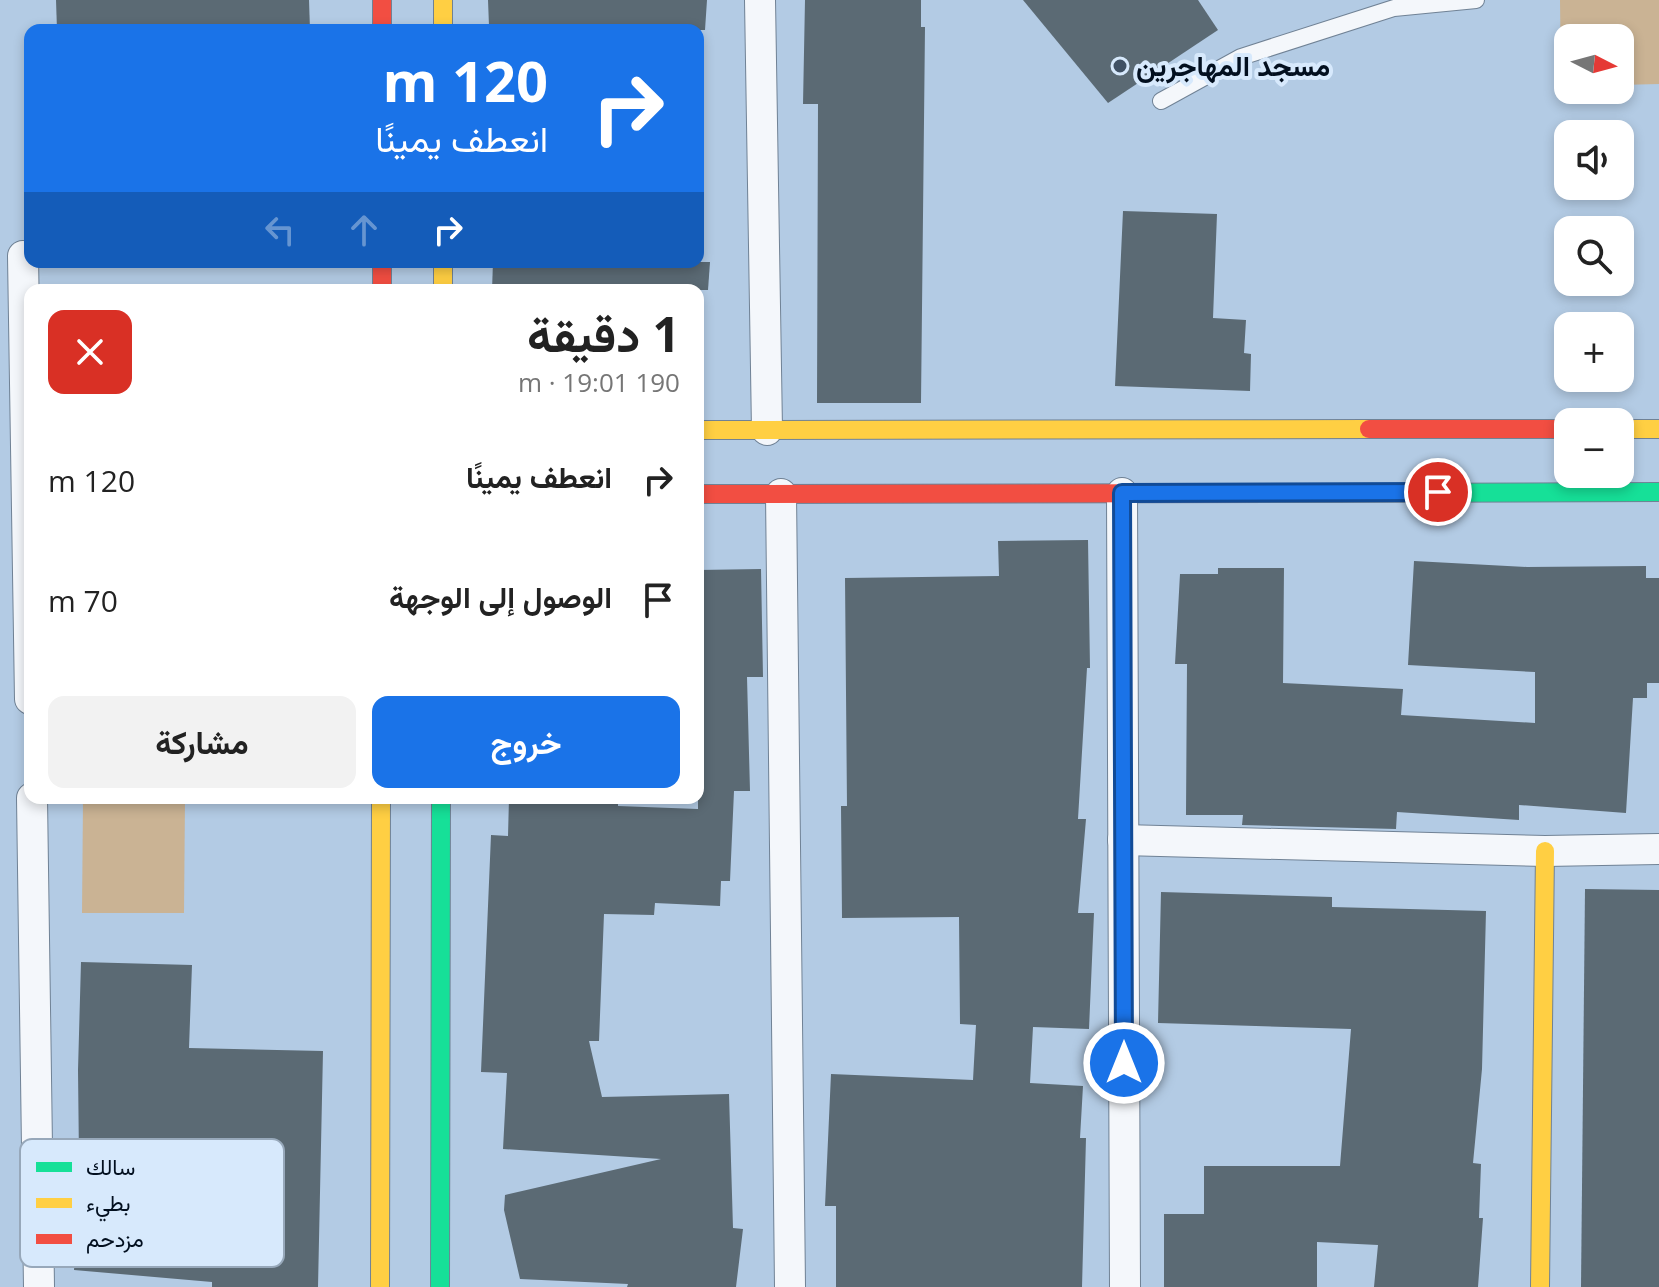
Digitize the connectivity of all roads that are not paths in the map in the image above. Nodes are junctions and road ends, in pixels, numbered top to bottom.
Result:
1 (382, 0) edge
2 (443, 0) edge
3 (760, 0) edge
4 (1476, 0) edge
5 (382, 24) edge
6 (443, 24) edge
7 (1161, 101) dead end
8 (18, 256) edge
9 (1554, 429) edge
10 (1634, 429) edge
11 (1659, 429) edge
12 (704, 430) edge
13 (767, 430) junction
14 (24, 478) edge
15 (1659, 492) edge
16 (1122, 493) junction
17 (704, 494) edge
18 (781, 494) junction
19 (32, 804) edge
20 (381, 804) edge
21 (441, 804) edge
22 (1123, 840) junction
23 (1659, 849) edge
24 (1545, 851) junction
25 (37, 1139) edge
26 (39, 1267) edge
27 (39, 1287) edge
28 (380, 1287) edge
29 (440, 1287) edge
30 (790, 1287) edge
31 (1125, 1287) edge
32 (1540, 1287) edge

1 - 5 street
2 - 6 street
3 - 13 street
4 - 7 lane
8 - 14 street
9 - 13 street
10 - 11 street
12 - 13 street
15 - 16 street
16 - 18 street
16 - 22 street
17 - 18 street
18 - 30 street
19 - 25 street
20 - 28 street
21 - 29 street
22 - 24 street
22 - 31 street
23 - 24 street
24 - 32 street
26 - 27 street

